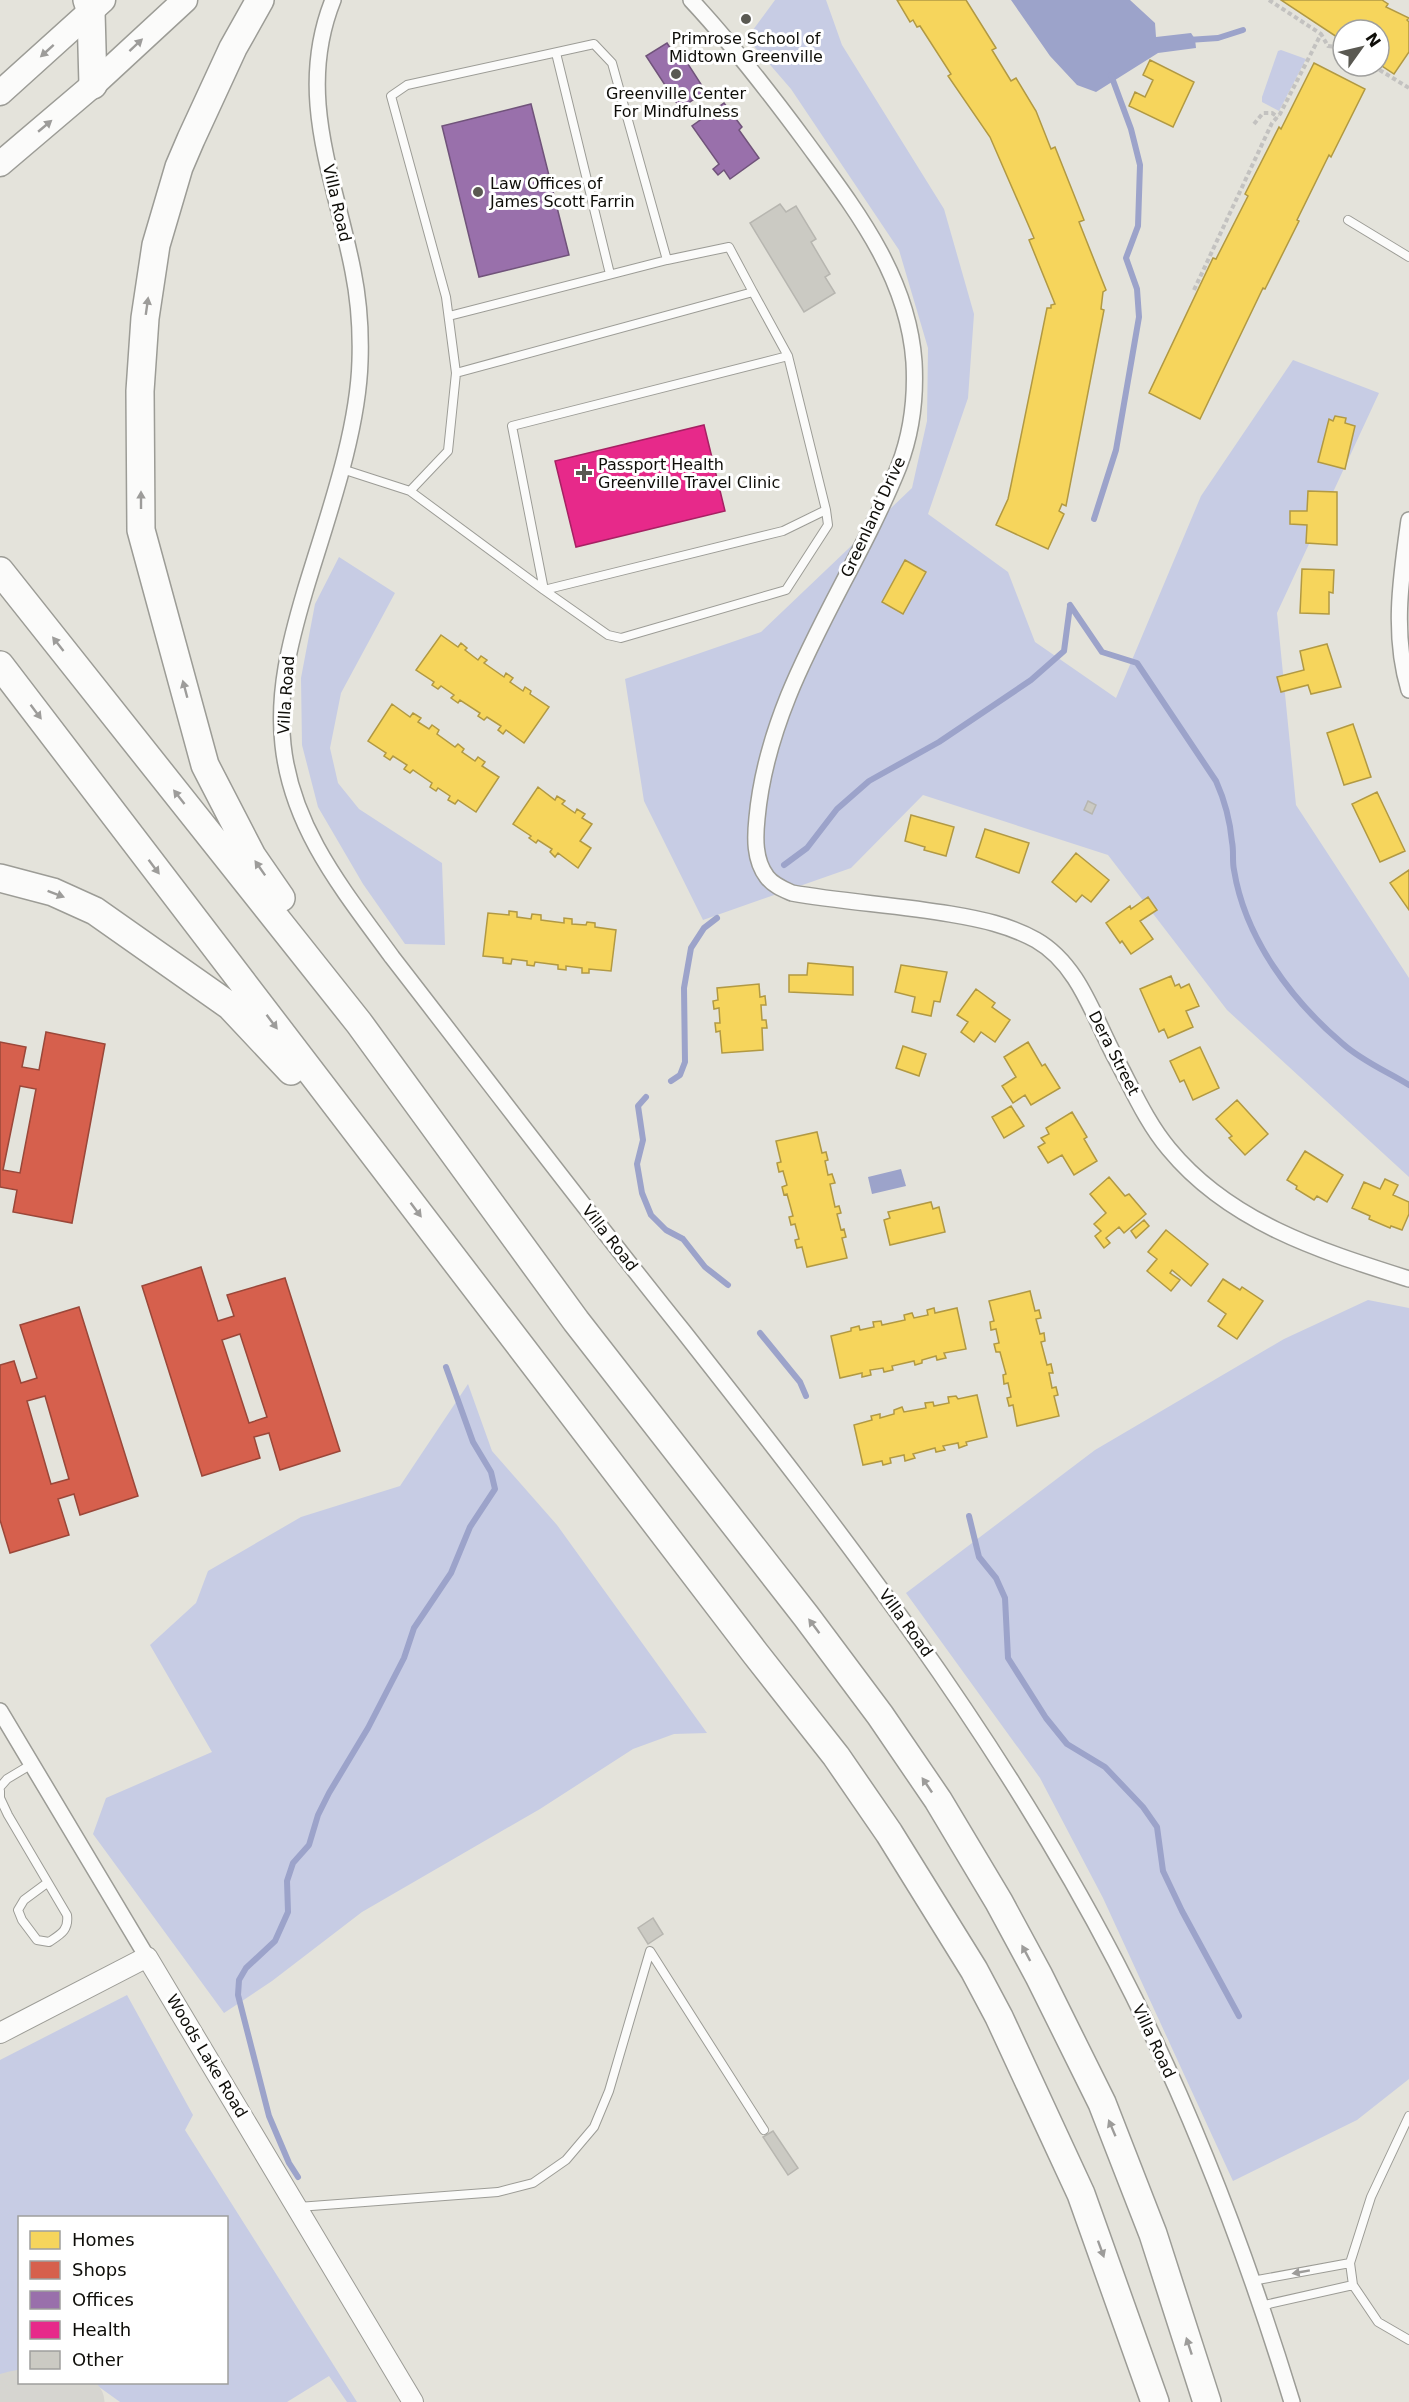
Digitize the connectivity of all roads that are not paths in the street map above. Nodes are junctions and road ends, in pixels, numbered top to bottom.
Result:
1 (185, 0) edge
2 (260, 0) edge
3 (333, 0) edge
4 (691, 0) edge
5 (94, 4) edge
6 (556, 52) junction
7 (93, 85) junction
8 (0, 93) edge
9 (0, 164) edge
10 (1348, 220) dead end
11 (1409, 257) edge
12 (667, 260) junction
13 (610, 274) junction
14 (753, 292) junction
15 (448, 316) junction
16 (788, 356) junction
17 (456, 373) junction
18 (340, 469) junction
19 (410, 492) junction
20 (826, 510) junction
21 (1409, 520) edge
22 (0, 571) edge
23 (544, 590) junction
24 (0, 665) edge
25 (1409, 690) edge
26 (0, 878) edge
27 (792, 893) joint
28 (359, 1023) junction
29 (392, 1179) junction
30 (1409, 1279) edge
31 (0, 1711) edge
32 (32, 1764) junction
33 (0, 1789) edge
34 (47, 1883) junction
35 (147, 1957) junction
36 (0, 2032) edge
37 (1409, 2116) edge
38 (764, 2130) dead end
39 (296, 2207) junction
40 (1350, 2263) junction
41 (1252, 2281) junction
42 (1353, 2285) junction
43 (1260, 2306) junction
44 (1409, 2340) edge
45 (412, 2402) edge
46 (1155, 2402) edge
47 (1207, 2402) edge
48 (1292, 2402) edge

7 -> 1 main road
28 -> 2 highway
3 - 18 street, Villa Road
4 - 27 street, Greenland Drive
5 - 7 highway
5 -> 8 main road
6 - 12 lane
6 - 13 lane
6 - 15 lane
9 -> 7 main road
10 - 11 lane
12 - 13 lane
12 - 14 lane
13 - 15 lane
14 - 16 lane
14 - 17 lane
15 - 17 lane
16 - 20 lane
16 - 23 lane
17 - 19 lane
18 - 19 lane
18 - 41 street, Villa Road
19 - 23 lane
20 - 23 lane
20 - 23 lane
21 - 25 street
28 -> 22 highway
24 -> 29 highway
26 -> 29 highway
27 - 30 street, Dera Street
47 -> 28 highway
29 -> 46 highway
31 - 32 street, Woods Lake Road
32 - 33 lane
32 - 35 street, Woods Lake Road
33 - 34 lane
34 - 34 lane
35 - 36 street
35 - 39 street, Woods Lake Road
37 - 40 lane
38 - 39 lane
39 - 45 street, Woods Lake Road
40 -> 41 lane
40 - 42 lane
41 - 43 street, Villa Road
42 - 43 lane
42 - 44 lane
43 - 48 street, Villa Road

